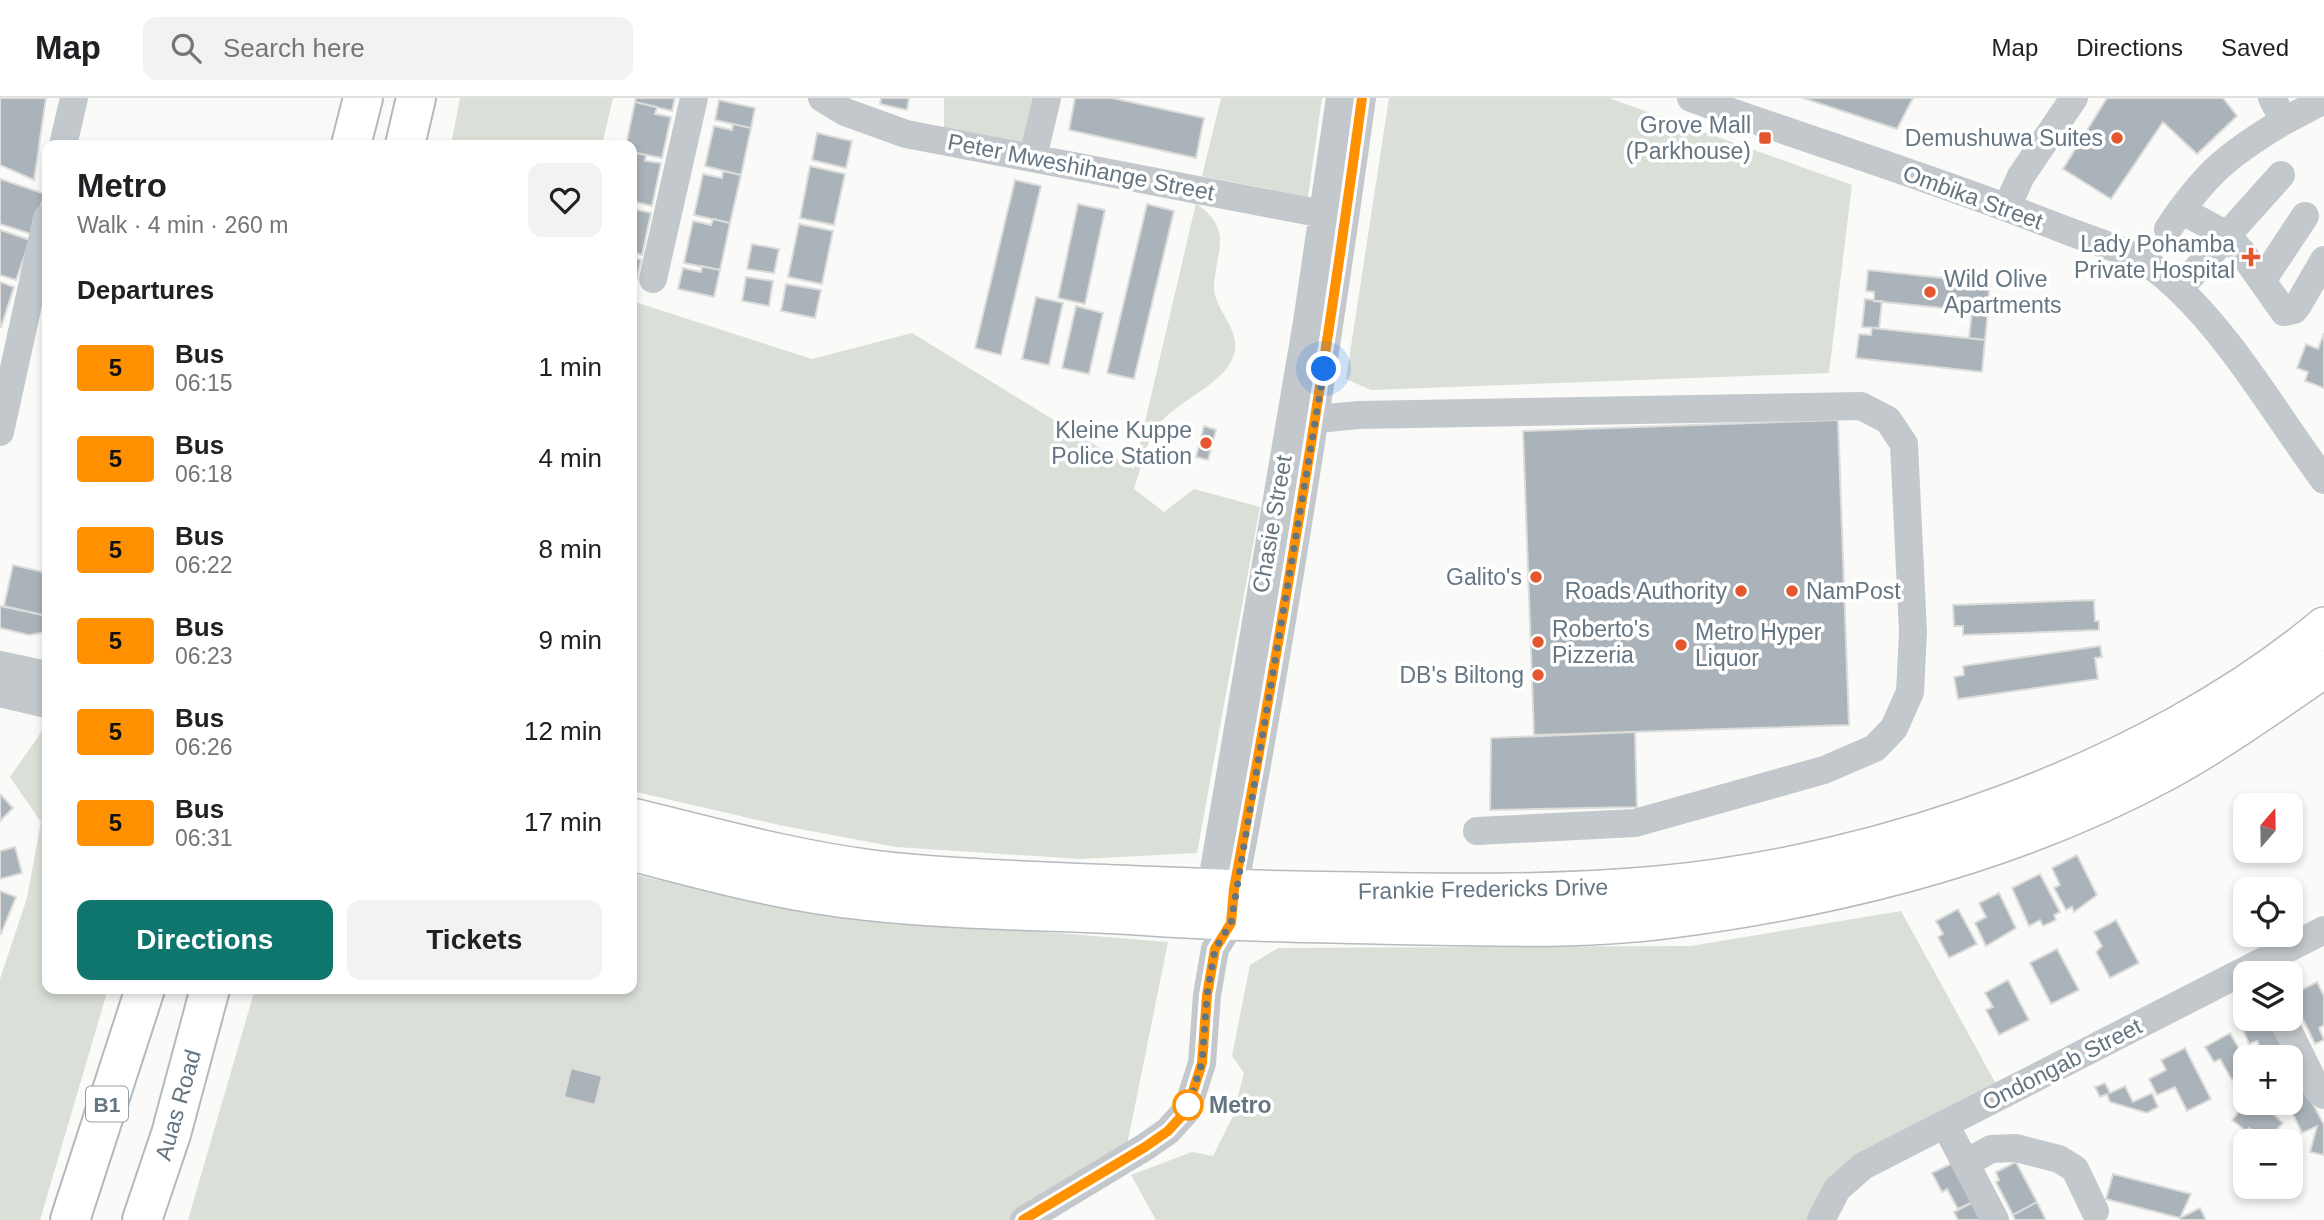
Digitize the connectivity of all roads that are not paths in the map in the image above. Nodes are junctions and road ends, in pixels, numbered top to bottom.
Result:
1 (74, 98) edge
2 (363, 98) edge
3 (416, 98) edge
4 (694, 98) edge
5 (822, 98) edge
6 (1046, 98) edge
7 (1340, 98) edge
8 (1362, 98) edge
9 (1690, 98) edge
10 (2074, 98) edge
11 (2324, 100) edge
12 (2278, 110) edge
13 (64, 140) edge
14 (352, 140) edge
15 (406, 140) edge
16 (1033, 157) junction
17 (2281, 174) dead end
18 (2007, 208) junction
19 (1334, 216) junction
20 (2305, 216) dead end
21 (2225, 234) junction
22 (42, 241) edge
23 (2324, 260) edge
24 (653, 279) dead end
25 (2262, 281) junction
26 (2179, 289) junction
27 (1317, 419) junction
28 (0, 432) edge
29 (2324, 480) edge
30 (2324, 626) edge
31 (0, 665) edge
32 (2324, 669) edge
33 (42, 674) edge
34 (0, 693) edge
35 (42, 703) edge
36 (637, 818) edge
37 (1477, 831) dead end
38 (637, 853) edge
39 (1219, 914) junction
40 (2324, 930) edge
41 (2272, 961) edge
42 (2233, 981) edge
43 (143, 994) edge
44 (209, 994) edge
45 (2288, 1031) edge
46 (2324, 1095) edge
47 (1945, 1124) junction
48 (1966, 1163) junction
49 (2095, 1211) dead end
50 (70, 1220) edge
51 (142, 1220) edge
52 (1024, 1220) edge
53 (1821, 1220) edge
54 (1995, 1220) edge

1 - 13 street
2 - 14 highway
3 - 15 highway
4 - 24 street
5 - 16 street, Peter Mweshihange Street
6 - 16 street
7 - 19 street, Chasie Street
8 - 19 street, Chasie Street
9 - 18 street, Ombika Street
10 - 18 street
11 - 12 street
12 - 21 street
16 - 19 street, Peter Mweshihange Street
17 - 21 street
18 - 26 street, Ombika Street
19 - 27 street, Chasie Street
19 - 39 street, Chasie Street
20 - 25 street
21 - 25 street
21 - 26 street
22 - 28 street
23 - 25 street
26 - 29 street, Ombika Street
27 - 37 street
27 - 39 street, Chasie Street
30 - 39 main road, Frankie Fredericks Drive
31 - 33 street
32 - 39 main road, Frankie Fredericks Drive
34 - 35 street
36 - 39 main road, Frankie Fredericks Drive
38 - 39 main road, Frankie Fredericks Drive
39 - 52 street, Chasie Street
40 - 41 street, Ondongab Street
42 - 47 street, Ondongab Street
43 - 50 highway, B1
44 - 51 highway, Auas Road
45 - 46 street
47 - 48 street
47 - 53 street, Ondongab Street
48 - 49 street
48 - 54 street

